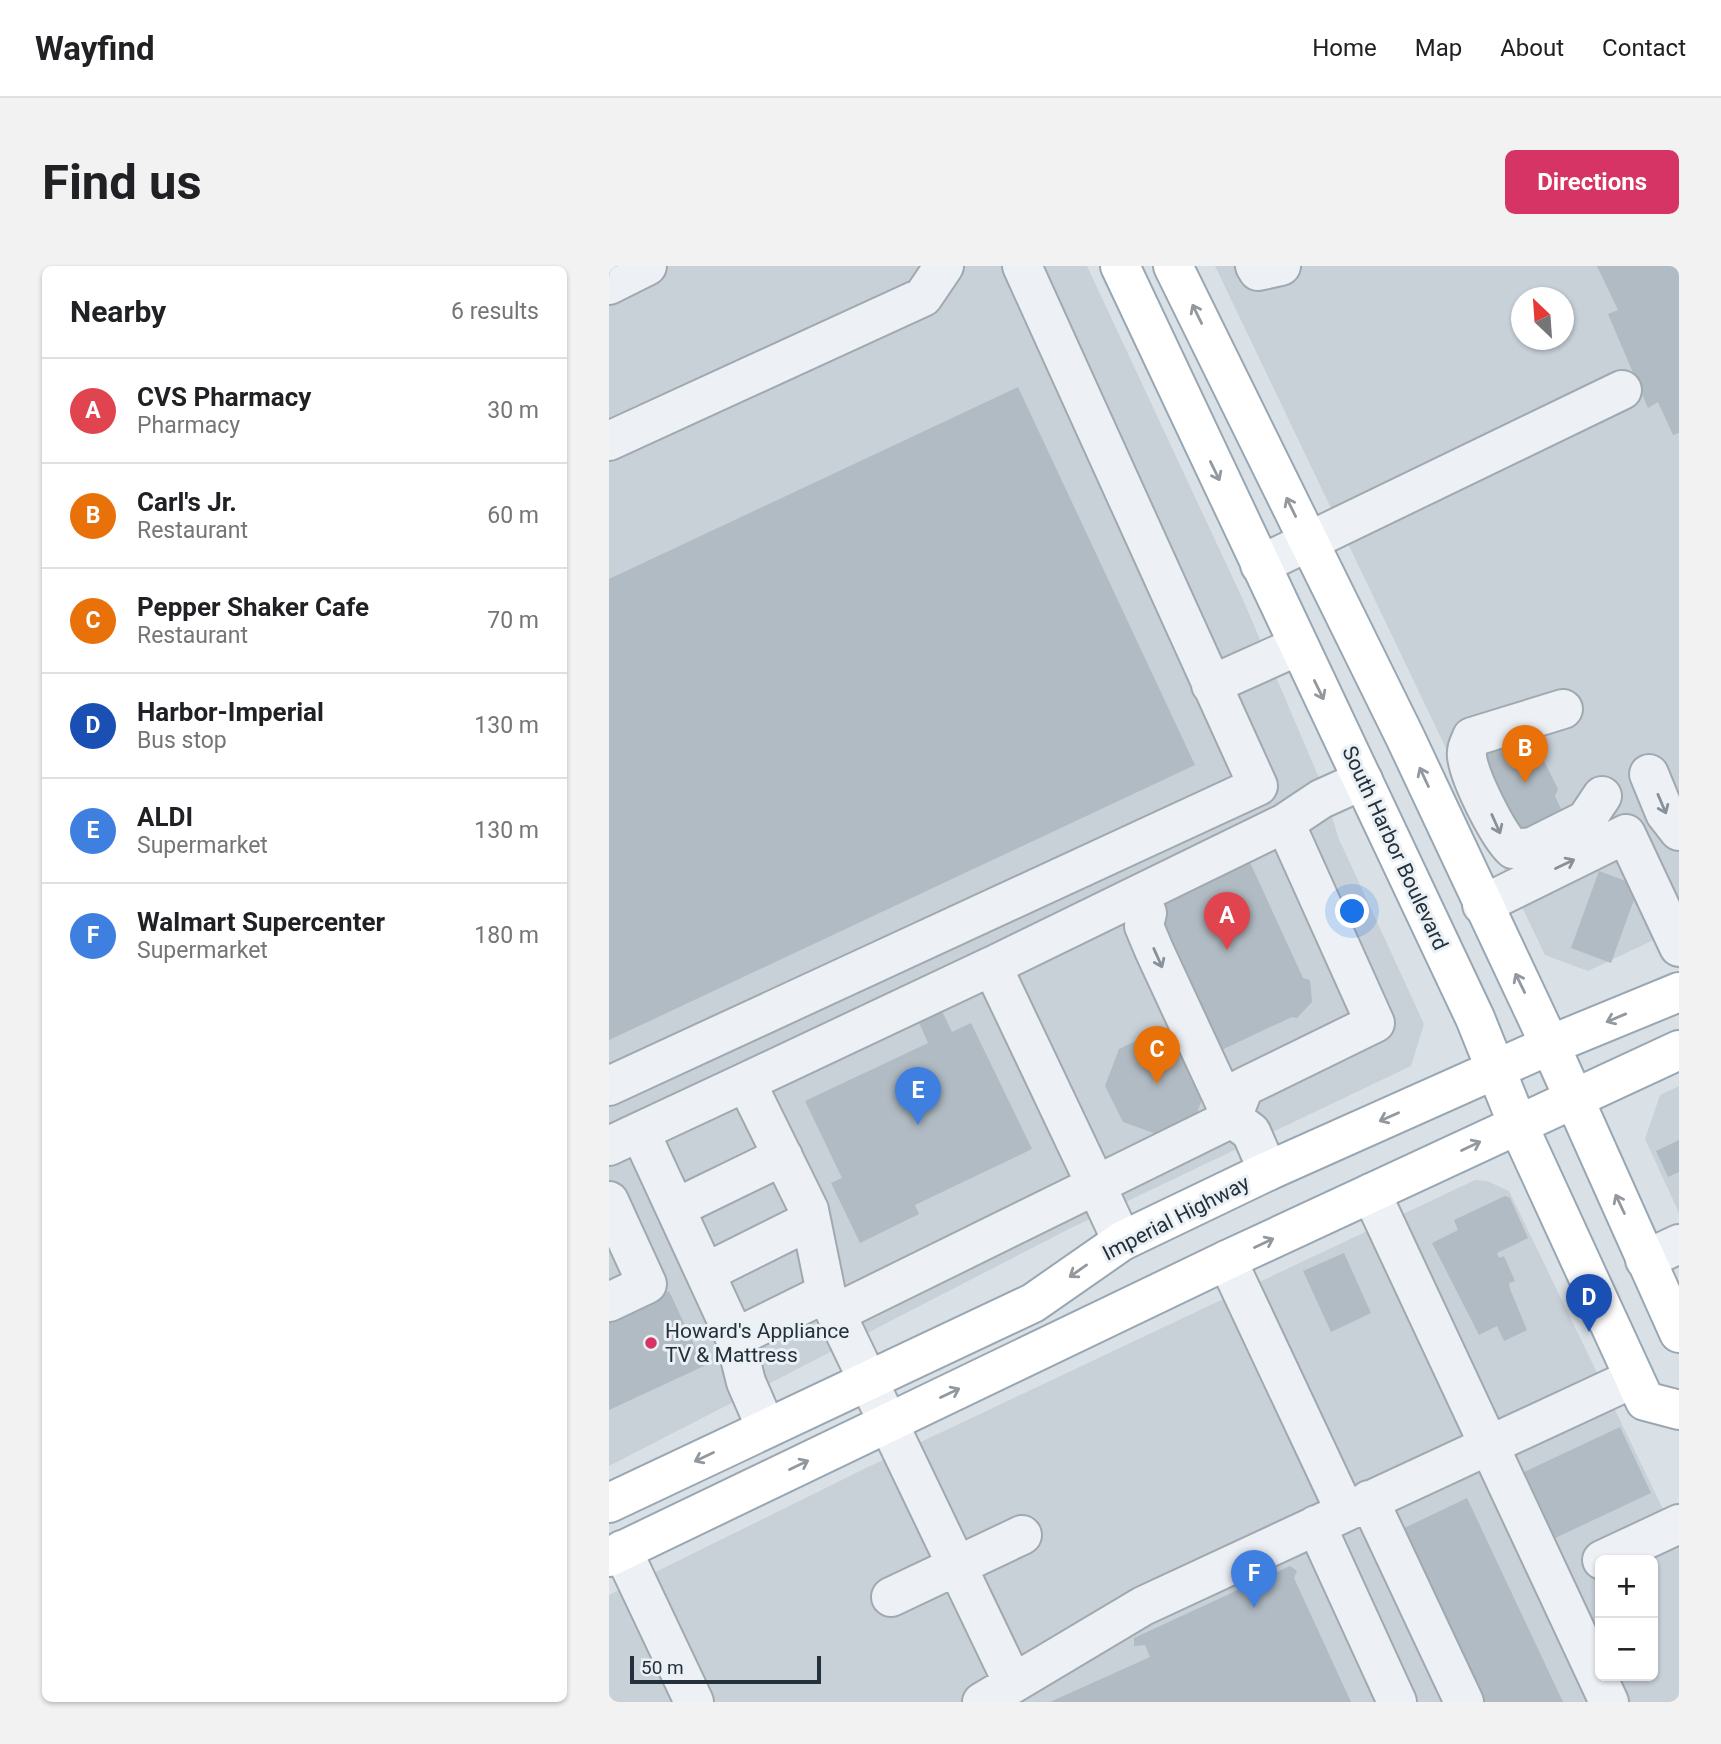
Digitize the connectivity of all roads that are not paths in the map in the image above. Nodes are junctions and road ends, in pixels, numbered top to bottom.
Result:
1 (647, 266) edge
2 (944, 266) edge
3 (1022, 266) edge
4 (1120, 266) edge
5 (1173, 266) edge
6 (1255, 266) edge
7 (1281, 266) edge
8 (609, 285) edge
9 (1622, 390) dead end
10 (609, 441) edge
11 (1308, 541) junction
12 (1260, 565) junction
13 (1297, 646) junction
14 (1212, 685) junction
15 (1563, 709) dead end
16 (1649, 774) dead end
17 (1363, 780) junction
18 (1602, 796) dead end
19 (1285, 823) junction
20 (1679, 831) edge
21 (1138, 895) junction
22 (1482, 905) junction
23 (1679, 947) edge
24 (992, 966) junction
25 (1679, 992) edge
26 (1550, 1045) junction
27 (1679, 1049) edge
28 (1497, 1071) junction
29 (747, 1082) junction
30 (609, 1086) edge
31 (1573, 1100) junction
32 (1232, 1118) junction
33 (1518, 1125) junction
34 (625, 1139) edge
35 (783, 1156) junction
36 (1268, 1171) junction
37 (1096, 1185) junction
38 (1371, 1193) junction
39 (675, 1208) junction
40 (612, 1215) edge
41 (811, 1220) junction
42 (1122, 1241) junction
43 (1662, 1252) edge
44 (1227, 1260) junction
45 (705, 1273) junction
46 (609, 1302) edge
47 (832, 1303) junction
48 (1679, 1333) edge
49 (735, 1338) junction
50 (1634, 1378) junction
51 (869, 1380) junction
52 (1679, 1410) edge
53 (888, 1422) junction
54 (766, 1428) junction
55 (1489, 1445) junction
56 (609, 1503) edge
57 (1343, 1512) junction
58 (1679, 1524) edge
59 (1023, 1535) dead end
60 (615, 1553) edge
61 (1614, 1555) edge
62 (1595, 1564) edge
63 (957, 1566) junction
64 (1553, 1583) junction
65 (891, 1597) dead end
66 (998, 1693) edge
67 (694, 1702) edge
68 (1397, 1702) edge
69 (1464, 1702) edge
70 (1609, 1702) edge

1 - 8 lane
2 - 10 lane
3 - 14 lane
4 -> 12 main road, South Harbor Boulevard
11 -> 5 main road
6 - 7 lane
9 - 11 lane
11 - 12 lane
22 -> 11 main road
12 - 13 main road, South Harbor Boulevard
13 - 14 lane
13 -> 17 main road, South Harbor Boulevard
14 - 30 lane
15 -> 18 lane
16 -> 20 lane
17 - 19 lane
17 - 28 main road, South Harbor Boulevard
19 - 21 lane
19 - 32 lane
21 - 24 lane
21 -> 32 lane
22 -> 23 lane
26 -> 22 main road
24 - 29 lane
24 - 37 lane
25 -> 26 main road, Imperial Highway
26 - 28 main road, Imperial Highway
26 - 31 main road
27 - 31 main road
28 - 33 main road, South Harbor Boulevard
28 -> 36 main road, Imperial Highway
29 - 34 lane
29 - 35 lane
31 - 33 main road
43 -> 31 main road
32 - 36 lane
32 - 37 lane
38 -> 33 main road
33 - 50 main road, South Harbor Boulevard
34 - 39 lane
35 - 39 lane
35 - 41 lane
36 - 42 main road, Imperial Highway
37 - 42 lane
37 - 47 lane
44 -> 38 main road
38 - 55 lane
39 - 45 lane
40 - 46 lane
41 - 45 lane
41 - 47 lane
42 -> 51 main road, Imperial Highway
43 - 48 main road
53 -> 44 main road
44 - 57 lane
45 - 49 lane
47 - 49 lane
47 - 51 lane
49 - 54 lane
50 - 52 main road, South Harbor Boulevard
50 - 55 lane
51 - 53 lane
51 - 54 main road, Imperial Highway
60 -> 53 main road
53 - 63 lane
54 -> 56 main road, Imperial Highway
55 - 57 lane
55 - 64 lane
57 - 66 lane
57 - 68 lane
57 - 69 lane
58 - 61 lane
59 - 63 lane
60 - 67 lane
62 - 64 lane
63 - 65 lane
63 - 66 lane
64 - 70 lane

